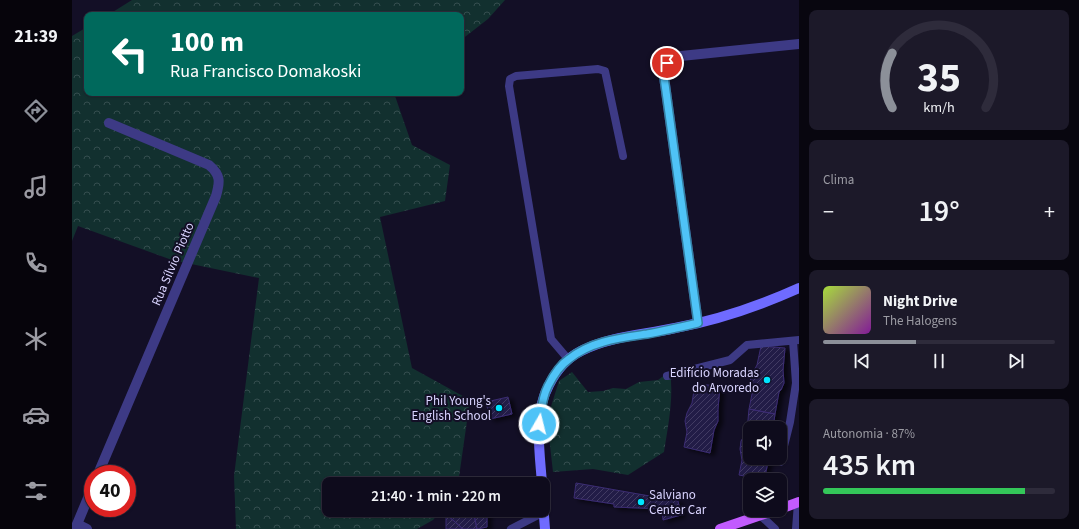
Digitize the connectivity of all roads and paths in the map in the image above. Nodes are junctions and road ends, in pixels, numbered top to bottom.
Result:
1 (799, 44) edge
2 (109, 123) dead end
3 (623, 156) dead end
4 (799, 288) edge
5 (698, 323) junction
6 (796, 341) edge
7 (568, 360) junction
8 (666, 376) dead end
9 (787, 434) edge
10 (102, 465) edge
11 (542, 477) edge
12 (798, 503) edge
13 (787, 507) edge
14 (84, 508) edge
15 (529, 517) edge
16 (544, 517) edge
17 (754, 517) edge
18 (762, 517) edge
19 (76, 527) edge
20 (87, 529) edge
21 (511, 529) edge
22 (545, 529) edge
23 (720, 529) edge
24 (775, 529) edge
25 (796, 529) edge

1 - 5 street
2 - 10 street, Rua Sílvio Piotto
3 - 7 lane
4 - 5 street
5 - 7 street
6 - 8 lane
6 - 9 lane
7 - 11 street
12 - 13 main road
12 - 25 lane
14 - 19 street
15 - 21 lane
16 - 22 street
17 - 23 main road
18 - 24 lane
19 - 20 street

